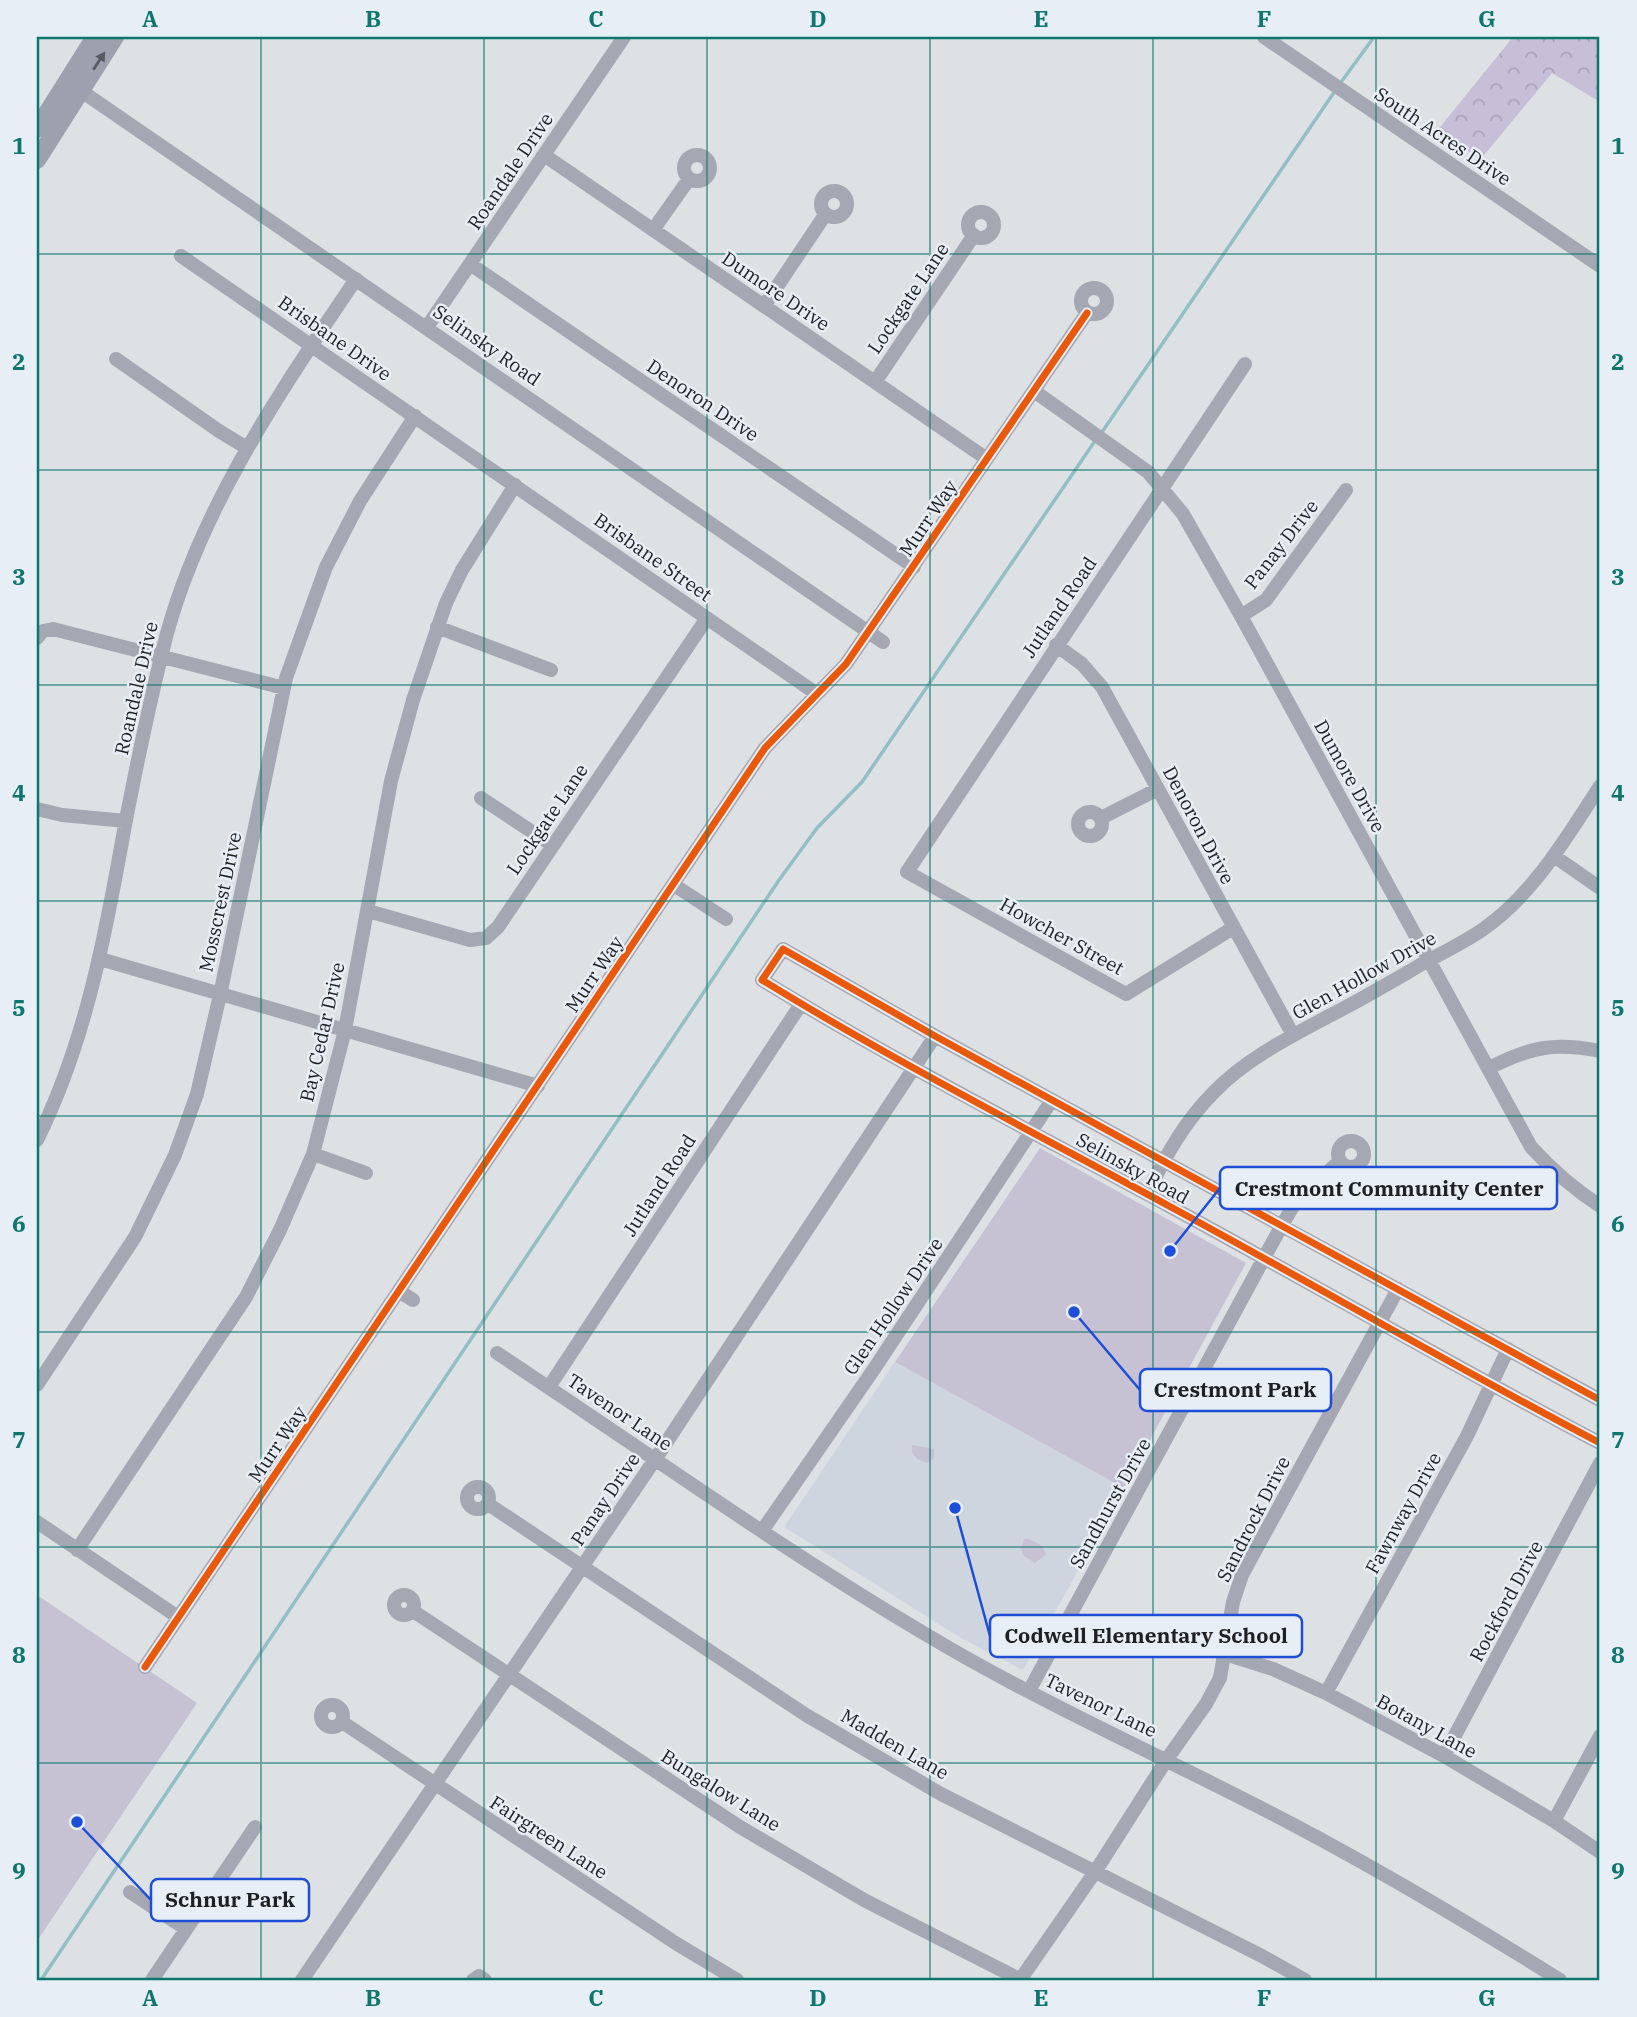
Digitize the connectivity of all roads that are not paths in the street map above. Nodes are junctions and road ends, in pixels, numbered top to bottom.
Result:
1 (96, 37) edge
2 (115, 37) edge
3 (624, 37) edge
4 (1264, 37) edge
5 (74, 86) junction
6 (37, 129) edge
7 (544, 155) junction
8 (37, 160) edge
9 (689, 178) dead end
10 (825, 215) dead end
11 (653, 230) junction
12 (974, 235) dead end
13 (181, 256) dead end
14 (470, 264) junction
15 (1600, 266) edge
16 (356, 279) junction
17 (764, 306) junction
18 (1087, 313) dead end
19 (427, 327) junction
20 (312, 345) junction
21 (116, 359) dead end
22 (1245, 364) dead end
23 (875, 382) junction
24 (1034, 391) junction
25 (415, 416) junction
26 (247, 448) junction
27 (467, 452) joint
28 (987, 459) junction
29 (515, 485) junction
30 (1163, 487) junction
31 (1346, 490) dead end
32 (914, 567) junction
33 (1241, 616) junction
34 (707, 618) junction
35 (437, 627) junction
36 (869, 633) junction
37 (40, 635) edge
38 (883, 642) dead end
39 (1056, 645) junction
40 (161, 655) junction
41 (551, 670) dead end
42 (284, 688) junction
43 (817, 694) junction
44 (1600, 786) edge
45 (1158, 789) junction
46 (481, 798) dead end
47 (37, 809) edge
48 (1101, 818) dead end
49 (126, 821) junction
50 (552, 845) junction
51 (1554, 856) junction
52 (906, 872) joint
53 (674, 885) junction
54 (1600, 888) edge
55 (368, 911) junction
56 (726, 919) dead end
57 (1233, 928) junction
58 (100, 959) junction
59 (1429, 961) junction
60 (220, 995) junction
61 (801, 1004) junction
62 (345, 1030) junction
63 (1293, 1035) junction
64 (935, 1036) junction
65 (1600, 1051) edge
66 (1489, 1068) junction
67 (915, 1069) junction
68 (538, 1086) junction
69 (1052, 1100) junction
70 (1032, 1131) junction
71 (37, 1140) edge
72 (313, 1154) junction
73 (1163, 1159) junction
74 (1340, 1161) dead end
75 (366, 1173) dead end
76 (1147, 1194) junction
77 (1600, 1206) edge
78 (1282, 1225) junction
79 (1265, 1259) junction
80 (1398, 1289) junction
81 (399, 1291) junction
82 (413, 1300) dead end
83 (1380, 1323) junction
84 (1508, 1349) junction
85 (497, 1353) dead end
86 (37, 1385) edge
87 (1490, 1385) junction
88 (549, 1387) junction
89 (1600, 1399) edge
90 (1600, 1443) edge
91 (655, 1459) junction
92 (1600, 1464) edge
93 (488, 1504) dead end
94 (37, 1522) edge
95 (762, 1531) junction
96 (77, 1550) junction
97 (582, 1567) junction
98 (413, 1611) dead end
99 (178, 1617) junction
100 (1225, 1654) junction
101 (145, 1667) dead end
102 (509, 1676) junction
103 (1029, 1691) junction
104 (1326, 1693) junction
105 (342, 1722) dead end
106 (1600, 1736) edge
107 (1444, 1756) junction
108 (1167, 1759) junction
109 (434, 1784) junction
110 (1554, 1821) junction
111 (255, 1826) dead end
112 (1600, 1852) edge
113 (1096, 1872) junction
114 (130, 1892) dead end
115 (186, 1929) junction
116 (152, 1980) edge
117 (302, 1980) edge
118 (473, 1980) edge
119 (485, 1980) edge
120 (737, 1980) edge
121 (1021, 1980) edge
122 (1305, 1980) edge
123 (1560, 1980) edge

1 - 5 main road
5 -> 2 main road
3 - 7 street, Roandale Drive
4 - 15 street, South Acres Drive
5 - 6 main road
5 - 8 main road
5 - 16 street, Selinsky Road
7 - 11 street, Dumore Drive
7 - 14 street, Roandale Drive
9 - 11 street
10 - 17 street
11 - 17 street, Dumore Drive
12 - 23 street, Lockgate Lane
13 - 20 street, Brisbane Drive
14 - 19 street, Roandale Drive
14 - 32 street, Denoron Drive
16 - 19 street, Selinsky Road
16 - 20 street, Roandale Drive
17 - 23 street, Dumore Drive
18 - 24 street, Murr Way
19 - 36 street, Selinsky Road
20 - 25 street, Brisbane Drive
20 - 26 street, Roandale Drive
21 - 26 street
22 - 30 street, Jutland Road
23 - 28 street, Dumore Drive
24 - 28 street, Murr Way
24 - 30 street, Dumore Drive
25 - 27 street, Brisbane Drive
25 - 42 street, Mosscrest Drive
26 - 40 street, Roandale Drive
27 - 29 street, Brisbane Street
28 - 32 street, Murr Way
29 - 34 street, Brisbane Street
29 - 35 street, Bay Cedar Drive
30 - 33 street, Dumore Drive
30 - 39 street, Jutland Road
31 - 33 street, Panay Drive
32 - 36 street, Murr Way
33 - 59 street, Dumore Drive
34 - 43 street, Brisbane Street
34 - 50 street, Lockgate Lane
35 - 41 street
35 - 55 street, Bay Cedar Drive
36 - 38 street, Selinsky Road
36 - 43 street, Murr Way
37 - 40 street
39 - 45 street, Denoron Drive
39 - 52 street, Jutland Road
40 - 42 street
40 - 49 street, Roandale Drive
42 - 60 street, Mosscrest Drive
43 - 53 street, Murr Way
44 - 51 street, Glen Hollow Drive
45 - 48 street
45 - 57 street, Denoron Drive
46 - 50 street
47 - 49 street
49 - 58 street, Roandale Drive
50 - 55 street, Lockgate Lane
51 - 54 street
51 - 59 street, Glen Hollow Drive
52 - 57 street, Howcher Street
53 - 56 street
53 - 68 street, Murr Way
55 - 62 street, Bay Cedar Drive
57 - 63 street, Denoron Drive
58 - 60 street
58 - 71 street, Roandale Drive
59 - 63 street, Glen Hollow Drive
59 - 66 street, Dumore Drive
60 - 62 street
60 - 86 street, Mosscrest Drive
61 - 64 street, Selinsky Road
61 - 67 street, Selinsky Road
61 - 88 street, Jutland Road
62 - 68 street
62 - 72 street, Bay Cedar Drive
63 - 73 street, Glen Hollow Drive
64 - 67 street, Panay Drive
64 - 69 street, Selinsky Road
65 - 66 street
66 - 77 street, Dumore Drive
67 - 70 street, Selinsky Road
67 - 91 street, Panay Drive
68 - 81 street, Murr Way
69 - 70 street, Glen Hollow Drive
69 - 73 street, Selinsky Road
70 - 76 street, Selinsky Road
70 - 95 street, Glen Hollow Drive
72 - 75 street
72 - 96 street, Bay Cedar Drive
73 - 76 street, Glen Hollow Drive
73 - 78 street, Selinsky Road
74 - 78 street, Sandhurst Drive
76 - 79 street, Selinsky Road
78 - 79 street, Sandhurst Drive
78 - 80 street, Selinsky Road
79 - 83 street, Selinsky Road
79 - 103 street, Sandhurst Drive
80 - 83 street, Sandrock Drive
80 - 84 street, Selinsky Road
81 - 82 street
81 - 99 street, Murr Way
83 - 87 street, Selinsky Road
83 - 100 street, Sandrock Drive
84 - 87 street, Fawnway Drive
84 - 89 street, Selinsky Road
85 - 88 street, Tavenor Lane
87 - 90 street, Selinsky Road
87 - 104 street, Fawnway Drive
88 - 91 street, Tavenor Lane
91 - 95 street, Tavenor Lane
91 - 97 street, Panay Drive
92 - 107 street, Rockford Drive
93 - 97 street, Madden Lane
94 - 96 street
95 - 103 street, Tavenor Lane
96 - 99 street
97 - 102 street, Panay Drive
97 - 113 street, Madden Lane
98 - 102 street, Bungalow Lane
99 - 101 street, Murr Way
100 - 104 street, Botany Lane
100 - 108 street, Sandrock Drive
102 - 109 street, Panay Drive
102 - 121 street, Bungalow Lane
103 - 108 street, Tavenor Lane
104 - 107 street, Botany Lane
105 - 109 street, Fairgreen Lane
106 - 110 street
107 - 110 street, Botany Lane
108 - 113 street, Sandrock Drive
108 - 123 street, Tavenor Lane
109 - 117 street, Panay Drive
109 - 120 street, Fairgreen Lane
110 - 112 street, Botany Lane
111 - 115 street
113 - 121 street, Sandrock Drive
113 - 122 street, Madden Lane
114 - 115 street
115 - 116 street
118 - 119 street

